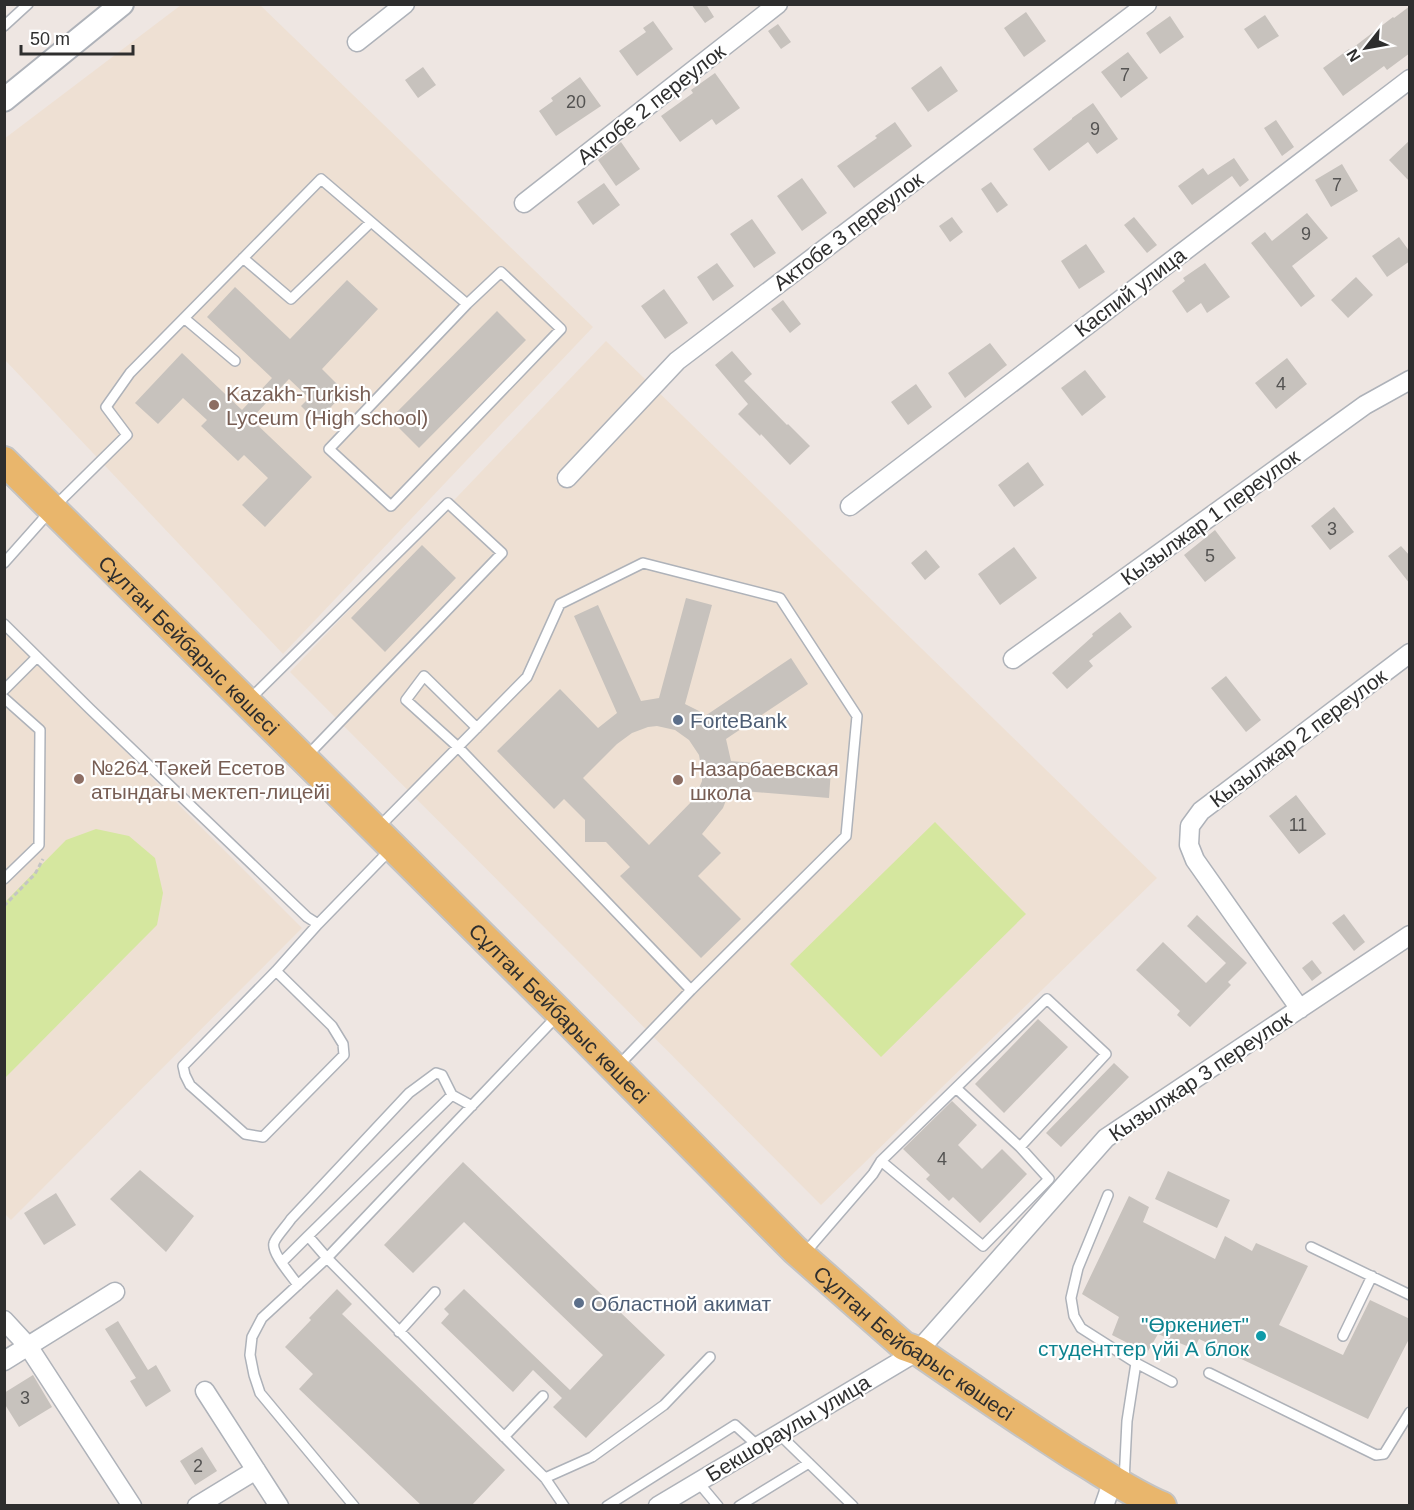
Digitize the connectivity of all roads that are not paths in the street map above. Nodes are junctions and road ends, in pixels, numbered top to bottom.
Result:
1 (28, 4) edge
2 (122, 4) edge
3 (405, 4) edge
4 (778, 4) edge
5 (1147, 4) edge
6 (4, 26) edge
7 (357, 42) dead end
8 (1410, 79) edge
9 (4, 100) edge
10 (524, 203) dead end
11 (371, 222) junction
12 (243, 258) junction
13 (467, 304) junction
14 (184, 318) junction
15 (235, 361) dead end
16 (1410, 380) edge
17 (4, 462) edge
18 (567, 478) dead end
19 (850, 506) dead end
20 (52, 509) junction
21 (4, 563) edge
22 (4, 624) edge
23 (1410, 653) edge
24 (38, 657) junction
25 (1013, 659) dead end
26 (4, 690) edge
27 (4, 698) edge
28 (246, 703) junction
29 (477, 728) junction
30 (458, 747) junction
31 (304, 760) junction
32 (383, 839) junction
33 (4, 879) edge
34 (318, 924) junction
35 (1410, 935) edge
36 (276, 971) junction
37 (691, 990) junction
38 (1300, 1009) junction
39 (560, 1013) junction
40 (614, 1070) junction
41 (957, 1088) junction
42 (452, 1095) junction
43 (472, 1106) junction
44 (1020, 1146) junction
45 (881, 1161) junction
46 (1108, 1195) dead end
47 (308, 1236) junction
48 (1311, 1247) dead end
49 (802, 1257) junction
50 (327, 1258) junction
51 (282, 1262) junction
52 (1372, 1276) junction
53 (298, 1285) junction
54 (115, 1292) dead end
55 (435, 1292) dead end
56 (1410, 1295) edge
57 (4, 1320) edge
58 (399, 1332) junction
59 (1343, 1336) dead end
60 (27, 1346) junction
61 (918, 1351) junction
62 (710, 1357) dead end
63 (4, 1361) edge
64 (1136, 1363) junction
65 (1209, 1373) dead end
66 (1172, 1382) dead end
67 (205, 1391) dead end
68 (543, 1396) dead end
69 (1410, 1412) edge
70 (779, 1434) junction
71 (504, 1437) junction
72 (758, 1446) junction
73 (809, 1463) junction
74 (256, 1470) junction
75 (545, 1478) junction
76 (698, 1482) junction
77 (1114, 1490) edge
78 (132, 1506) edge
79 (197, 1506) edge
80 (279, 1506) edge
81 (354, 1506) edge
82 (564, 1506) edge
83 (607, 1506) edge
84 (658, 1506) edge
85 (718, 1506) edge
86 (739, 1506) edge
87 (853, 1506) edge
88 (1162, 1506) edge

1 - 6 lane
2 - 9 street
3 - 7 street
4 - 10 street, Актобе 2 переулок
5 - 18 street, Актобе 3 переулок
8 - 19 street, Каспий улица
11 - 12 lane
11 - 12 lane
11 - 13 lane
12 - 14 lane
13 - 13 lane
14 - 15 lane
14 - 20 lane
16 - 25 street, Кызылжар 1 переулок
17 - 20 main road, Сұлтан Бейбарыс көшесі
20 - 21 lane
20 - 28 main road, Сұлтан Бейбарыс көшесі
22 - 24 lane
23 - 38 street, Кызылжар 2 переулок
24 - 26 lane
24 - 34 lane
27 - 33 lane
28 - 31 main road, Сұлтан Бейбарыс көшесі
28 - 31 lane
29 - 30 lane
29 - 30 lane
29 - 37 lane
30 - 32 lane
30 - 37 lane
31 - 32 main road, Сұлтан Бейбарыс көшесі
32 - 34 lane
32 - 39 main road, Сұлтан Бейбарыс көшесі
34 - 36 lane
35 - 38 street, Кызылжар 3 переулок
36 - 36 lane
37 - 40 lane
38 - 61 street, Кызылжар 3 переулок
39 - 40 main road, Сұлтан Бейбарыс көшесі
39 - 43 lane
40 - 49 main road, Сұлтан Бейбарыс көшесі
41 - 44 lane
41 - 44 lane
41 - 45 lane
42 - 43 lane
42 - 47 lane
42 - 51 lane
43 - 50 lane
44 - 45 lane
45 - 49 lane
46 - 64 lane
47 - 50 lane
47 - 51 lane
48 - 52 lane
49 - 61 main road, Сұлтан Бейбарыс көшесі
50 - 53 lane
50 - 58 lane
51 - 53 lane
52 - 56 lane
52 - 59 lane
53 - 81 lane
54 - 60 street
55 - 58 lane
57 - 60 street
58 - 71 lane
60 - 63 street
60 - 78 street
61 - 70 street, Бекшораулы улица
61 - 77 main road, Сұлтан Бейбарыс көшесі
62 - 75 lane
64 - 66 lane
64 - 77 lane
65 - 69 lane
67 - 74 street
68 - 71 lane
70 - 72 street, Бекшораулы улица
70 - 73 lane
71 - 75 lane
72 - 76 street, Бекшораулы улица
72 - 83 lane
73 - 86 lane
73 - 87 lane
74 - 79 street
74 - 80 street
75 - 82 lane
76 - 84 street, Бекшораулы улица
76 - 85 lane
77 - 88 main road, Сұлтан Бейбарыс көшесі

